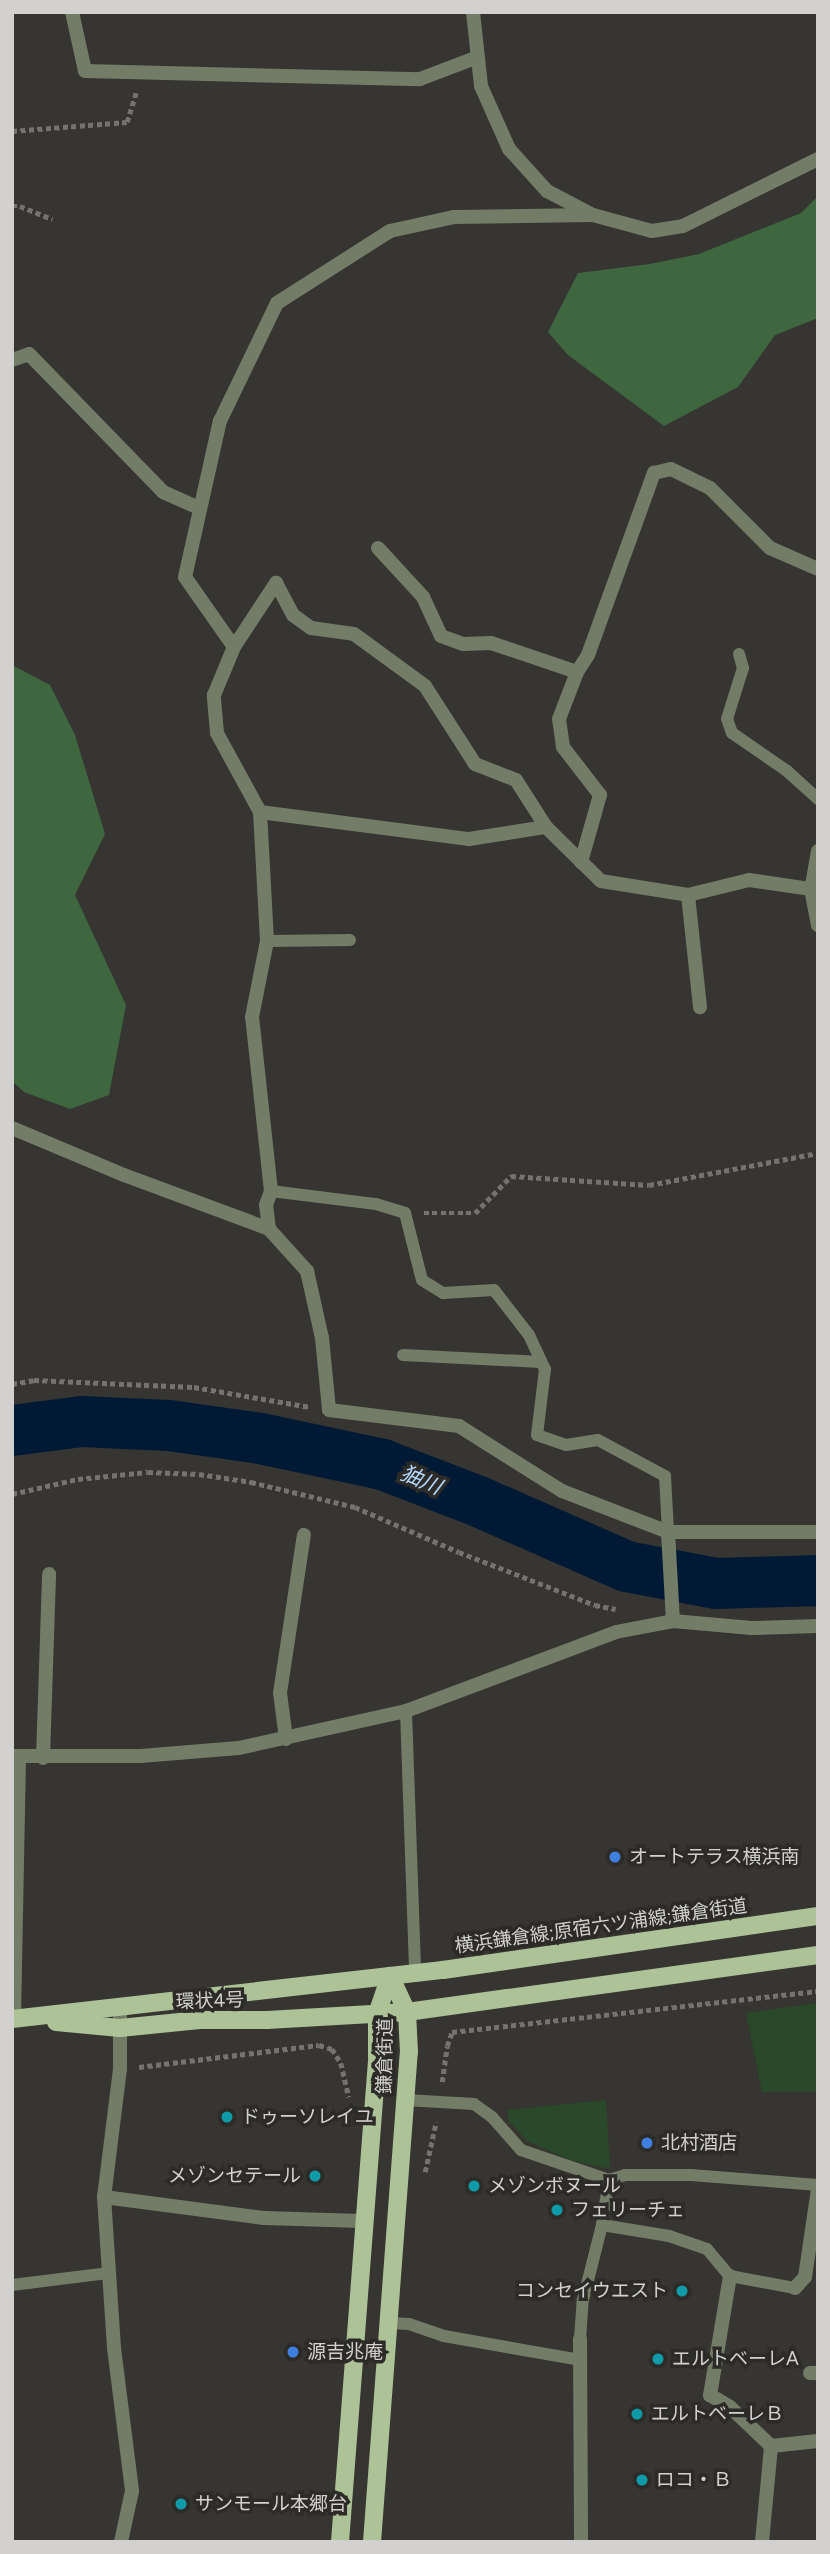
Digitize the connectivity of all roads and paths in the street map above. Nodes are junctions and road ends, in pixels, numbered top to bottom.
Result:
1 (72, 12) edge
2 (473, 12) edge
3 (478, 57) junction
4 (142, 72) junction
5 (12, 131) edge
6 (818, 159) edge
7 (12, 206) edge
8 (593, 215) junction
9 (52, 219) dead end
10 (12, 360) edge
11 (199, 508) junction
12 (378, 548) dead end
13 (818, 569) edge
14 (234, 647) junction
15 (739, 654) dead end
16 (577, 672) junction
17 (818, 799) edge
18 (260, 812) junction
19 (546, 827) junction
20 (818, 851) edge
21 (581, 862) junction
22 (811, 889) junction
23 (688, 895) junction
24 (818, 925) edge
25 (350, 940) dead end
26 (267, 941) junction
27 (700, 1007) dead end
28 (12, 1128) edge
29 (818, 1153) edge
30 (271, 1191) junction
31 (405, 1213) junction
32 (269, 1229) junction
33 (403, 1355) dead end
34 (541, 1362) junction
35 (12, 1384) edge
36 (329, 1410) junction
37 (12, 1494) edge
38 (818, 1532) edge
39 (304, 1535) dead end
40 (668, 1537) junction
41 (48, 1574) dead end
42 (621, 1610) dead end
43 (672, 1614) junction
44 (818, 1626) edge
45 (406, 1711) junction
46 (286, 1739) junction
47 (16, 1757) edge
48 (43, 1758) junction
49 (818, 1916) edge
50 (818, 1955) edge
51 (415, 1973) junction
52 (390, 1976) junction
53 (818, 1991) edge
54 (120, 2007) junction
55 (407, 2012) junction
56 (377, 2014) junction
57 (14, 2018) edge
58 (120, 2028) junction
59 (406, 2100) junction
60 (440, 2102) junction
61 (609, 2180) junction
62 (422, 2183) dead end
63 (818, 2187) edge
64 (104, 2197) junction
65 (362, 2221) junction
66 (602, 2225) junction
67 (109, 2273) junction
68 (730, 2276) junction
69 (12, 2285) edge
70 (795, 2288) joint
71 (389, 2323) junction
72 (580, 2339) joint
73 (580, 2360) junction
74 (818, 2441) edge
75 (771, 2446) junction
76 (121, 2542) edge
77 (340, 2542) edge
78 (372, 2542) edge
79 (581, 2542) edge
80 (762, 2542) edge

1 - 4 street
2 - 3 street
3 - 4 street
3 - 8 street
4 - 5 path
6 - 8 street
7 - 9 path
8 - 11 street
10 - 11 street
11 - 14 street
12 - 16 street
13 - 16 street
14 - 18 street
14 - 19 street
15 - 17 lane
16 - 21 street
18 - 19 street
18 - 26 street
19 - 21 street
20 - 22 street
21 - 23 street
22 - 23 street
22 - 24 street
23 - 27 street
25 - 26 lane
26 - 30 street
28 - 32 street
29 - 31 path
30 - 31 lane
30 - 32 street
31 - 34 lane
32 - 36 street
33 - 34 lane
34 - 40 lane
35 - 36 path
36 - 40 street
37 - 42 path
38 - 40 street
39 - 46 street
40 - 43 street
41 - 48 street
43 - 44 street
43 - 45 street
45 - 46 street
45 - 51 lane
46 - 48 street
47 - 48 street
47 - 57 lane
49 - 51 main road, 横浜鎌倉線;原宿六ツ浦線;鎌倉街道
50 - 55 main road
51 - 52 main road, 横浜鎌倉線;原宿六ツ浦線;鎌倉街道
52 - 54 main road, 環状4号
52 - 55 main road, 鎌倉街道
52 - 56 main road, 鎌倉街道
53 - 60 path
54 - 57 main road, 環状4号
54 - 58 street
55 - 56 main road, 環状4号
55 - 59 main road, 鎌倉街道
56 - 58 main road, 環状4号
56 - 65 main road, 鎌倉街道
57 - 58 main road, 環状4号
58 - 64 street
59 - 60 lane
59 - 71 main road, 鎌倉街道
60 - 61 lane
60 - 62 path
61 - 63 lane
61 - 66 lane
63 - 70 street
64 - 65 street
64 - 67 street
65 - 77 main road, 鎌倉街道
66 - 68 lane
66 - 72 lane
67 - 69 lane
67 - 76 street
68 - 70 lane
68 - 75 street
71 - 73 lane
71 - 78 main road, 鎌倉街道
72 - 73 street
73 - 79 street
74 - 75 street
75 - 80 street

